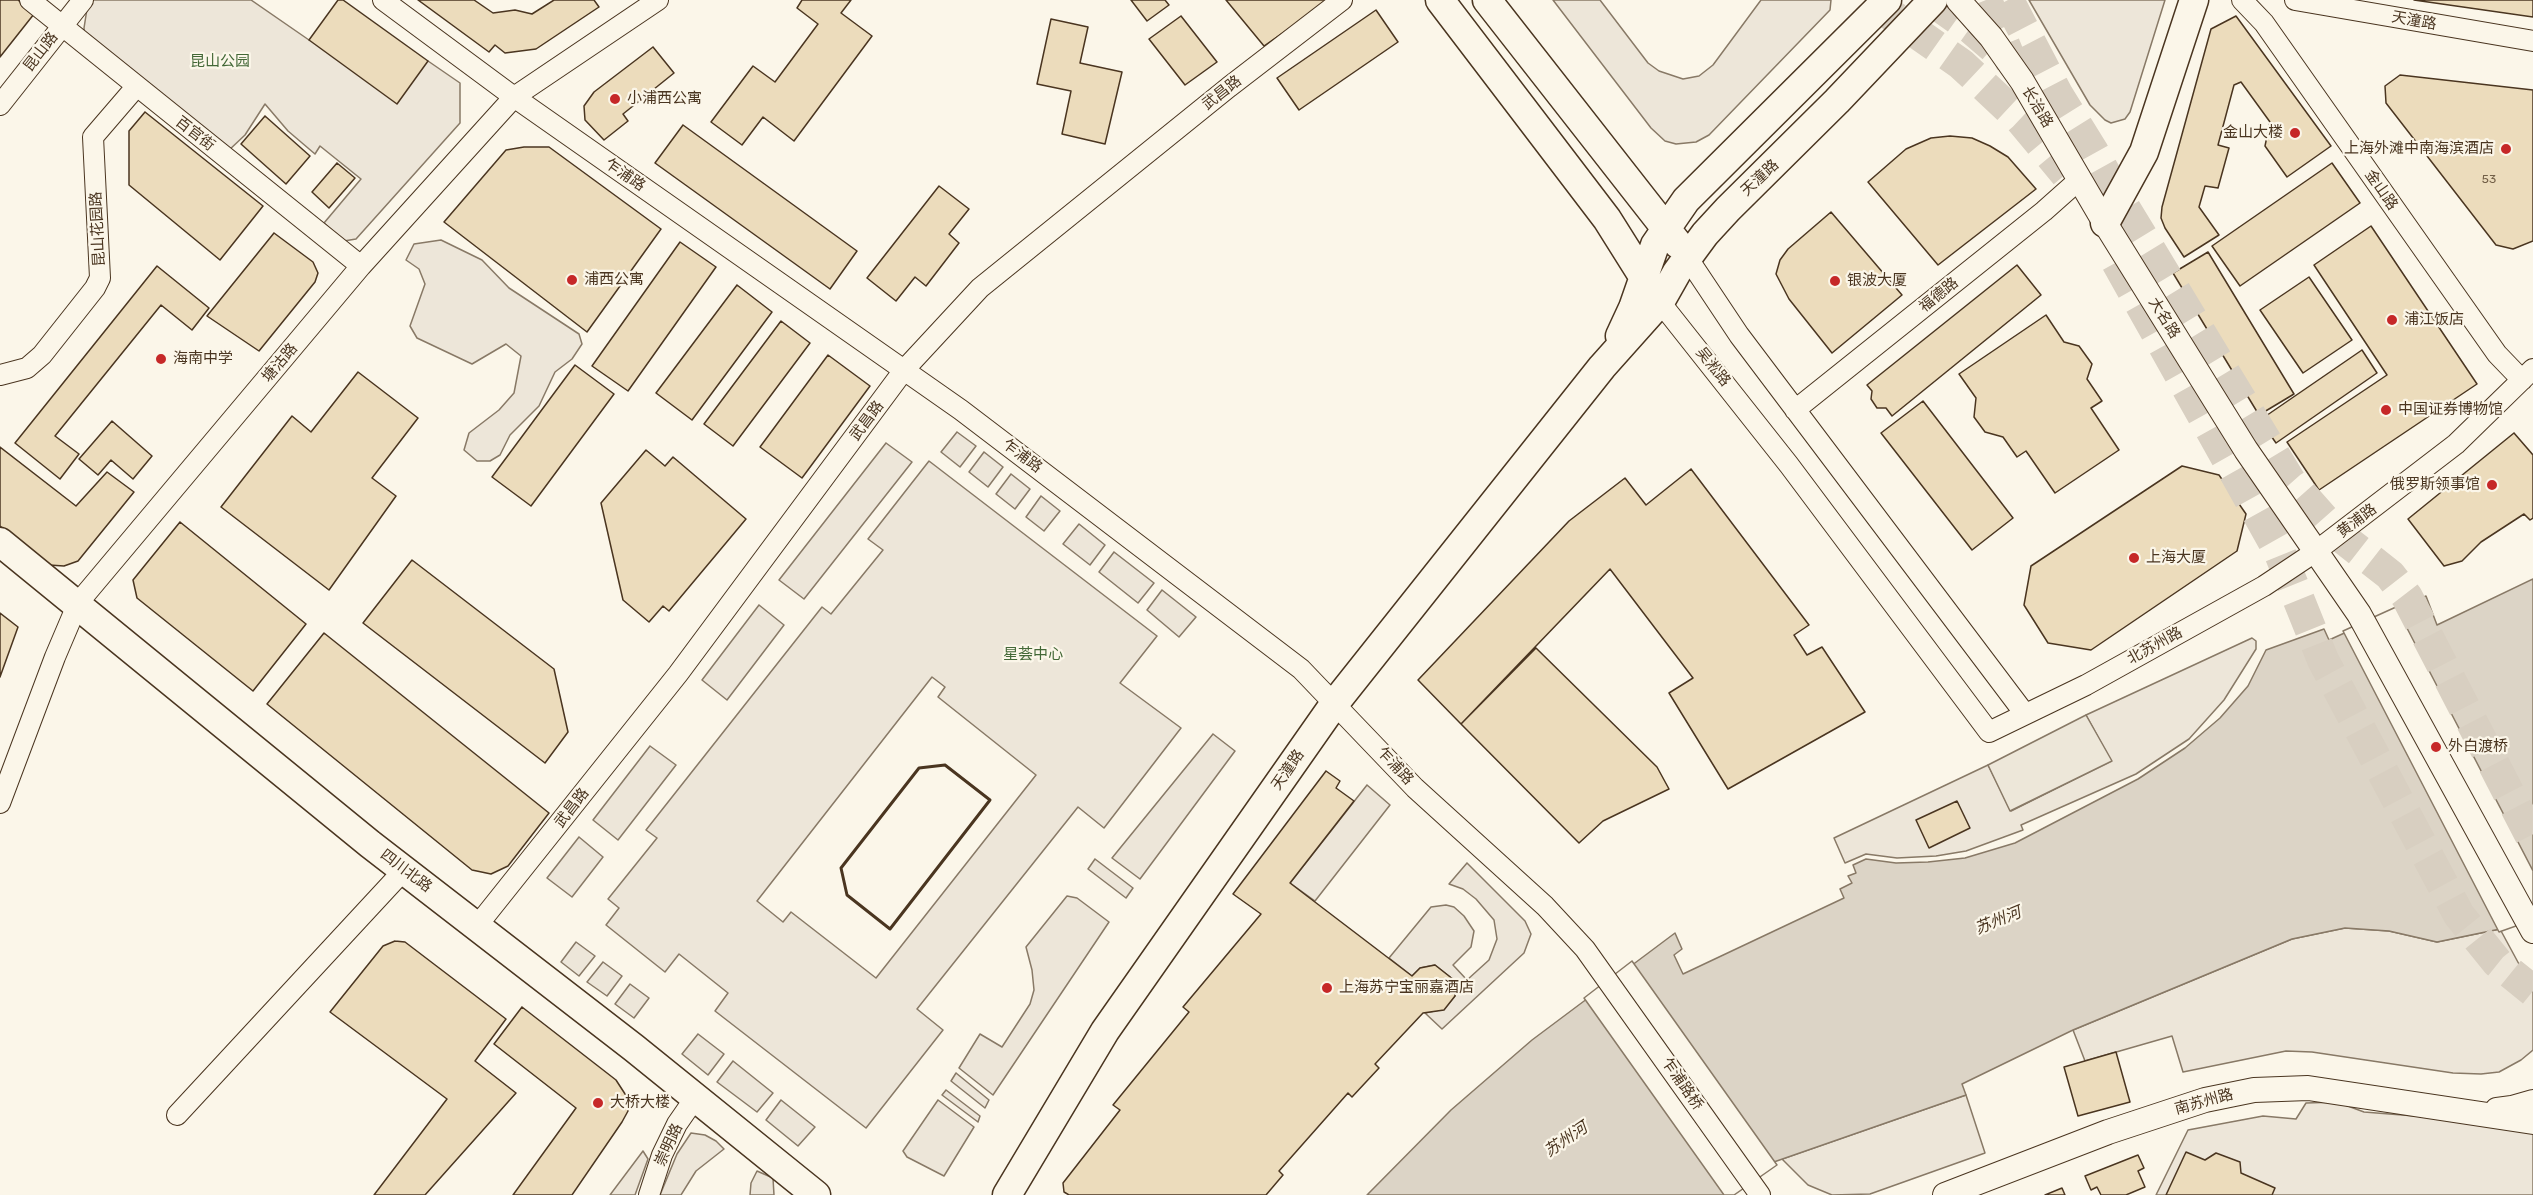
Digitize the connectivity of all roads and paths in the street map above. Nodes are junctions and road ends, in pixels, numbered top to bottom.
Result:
1 (30, 0) edge
2 (83, 0) edge
3 (383, 0) edge
4 (658, 0) edge
5 (1342, 0) edge
6 (1440, 0) edge
7 (1487, 0) edge
8 (1933, 0) edge
9 (1958, 0) edge
10 (2194, 0) edge
11 (2242, 0) edge
12 (2295, 0) edge
13 (1881, 2) edge
14 (61, 27) junction
15 (1905, 31) junction
16 (2533, 41) edge
17 (136, 87) junction
18 (514, 97) junction
19 (0, 105) edge
20 (2080, 178) junction
21 (2105, 223) junction
22 (1667, 230) junction
23 (1687, 256) junction
24 (361, 266) junction
25 (1643, 277) junction
26 (1660, 302) junction
27 (1602, 367) junction
28 (904, 370) junction
29 (0, 375) edge
30 (2528, 375) edge
31 (1795, 410) junction
32 (0, 542) edge
33 (2315, 552) junction
34 (78, 603) junction
35 (1335, 703) junction
36 (2025, 714) junction
37 (1989, 732) joint
38 (0, 803) edge
39 (404, 870) junction
40 (477, 926) junction
41 (2532, 929) edge
42 (1606, 976) joint
43 (696, 1098) junction
44 (2533, 1102) edge
45 (2476, 1112) junction
46 (177, 1115) dead end
47 (2533, 1122) edge
48 (810, 1193) edge
49 (1759, 1194) edge
50 (649, 1195) edge
51 (1007, 1195) edge
52 (1945, 1195) edge

1 - 14 street, 百官街
2 - 14 street, 昆山路
3 - 18 street, 乍浦路
4 - 18 street, 塘沽路
5 - 28 street, 武昌路
6 - 25 main road, 吴淞路
7 - 22 main road
8 - 15 main road, 天潼路
9 - 20 street, 长治路
10 - 21 main road
11 - 30 street, 金山路
12 - 16 street, 天潼路
13 - 15 street
13 - 22 main road, 天潼路
14 - 17 street, 百官街
14 - 19 street, 昆山路
15 - 23 main road, 天潼路
17 - 24 street, 百官街
17 - 29 street, 昆山花园路
18 - 24 street, 塘沽路
18 - 28 street, 乍浦路
20 - 21 street, 长治路
20 - 31 street, 福德路
21 - 33 street, 大名路
22 - 23 main road
22 - 25 main road, 天潼路
23 - 26 main road, 天潼路
23 - 31 street
24 - 34 street, 塘沽路
25 - 26 main road, 吴淞路
25 - 27 main road, 天潼路
26 - 27 main road, 天潼路
26 - 37 street, 吴淞路
27 - 35 main road, 天潼路
28 - 35 street, 乍浦路
28 - 40 street, 武昌路
30 - 33 street, 黄浦路
31 - 36 street
32 - 34 main road, 四川北路
33 - 36 street, 北苏州路
33 - 41 street, 大名路
34 - 38 street, 塘沽路
34 - 39 main road, 四川北路
35 - 42 street, 乍浦路
35 - 51 main road, 天潼路
36 - 37 street, 北苏州路
39 - 40 main road, 四川北路
39 - 46 street
40 - 43 main road, 四川北路
42 - 49 street, 乍浦路桥
43 - 48 main road, 四川北路
43 - 50 street, 崇明路
44 - 45 street, 南苏州路
45 - 47 street, 南苏州路
45 - 52 street, 南苏州路

